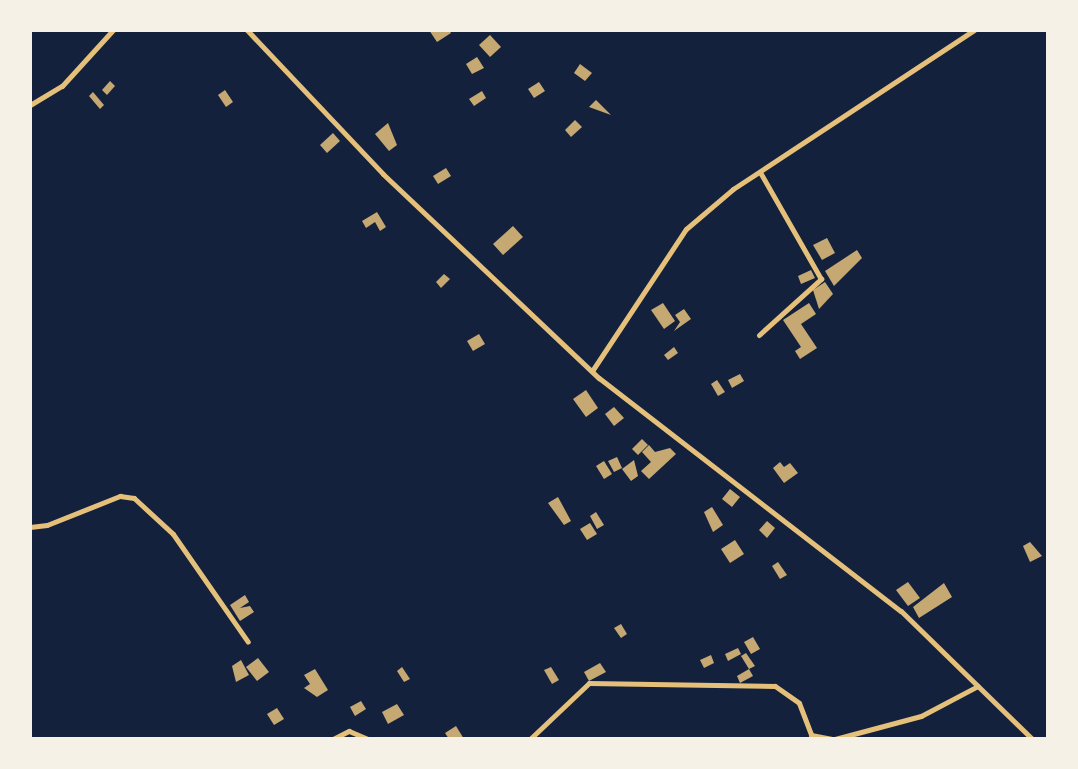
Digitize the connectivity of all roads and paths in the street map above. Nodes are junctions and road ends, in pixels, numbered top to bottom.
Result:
1 (113, 30) edge
2 (247, 30) edge
3 (974, 30) edge
4 (30, 105) edge
5 (761, 174) junction
6 (759, 335) dead end
7 (592, 371) junction
8 (30, 527) edge
9 (248, 642) dead end
10 (978, 686) junction
11 (333, 739) edge
12 (368, 739) edge
13 (530, 739) edge
14 (833, 739) edge
15 (1032, 739) edge

1 - 4 street
2 - 7 street
3 - 5 street
5 - 6 street
5 - 7 street
7 - 10 street
8 - 9 street
10 - 14 street
10 - 15 street
11 - 12 street
13 - 14 street

